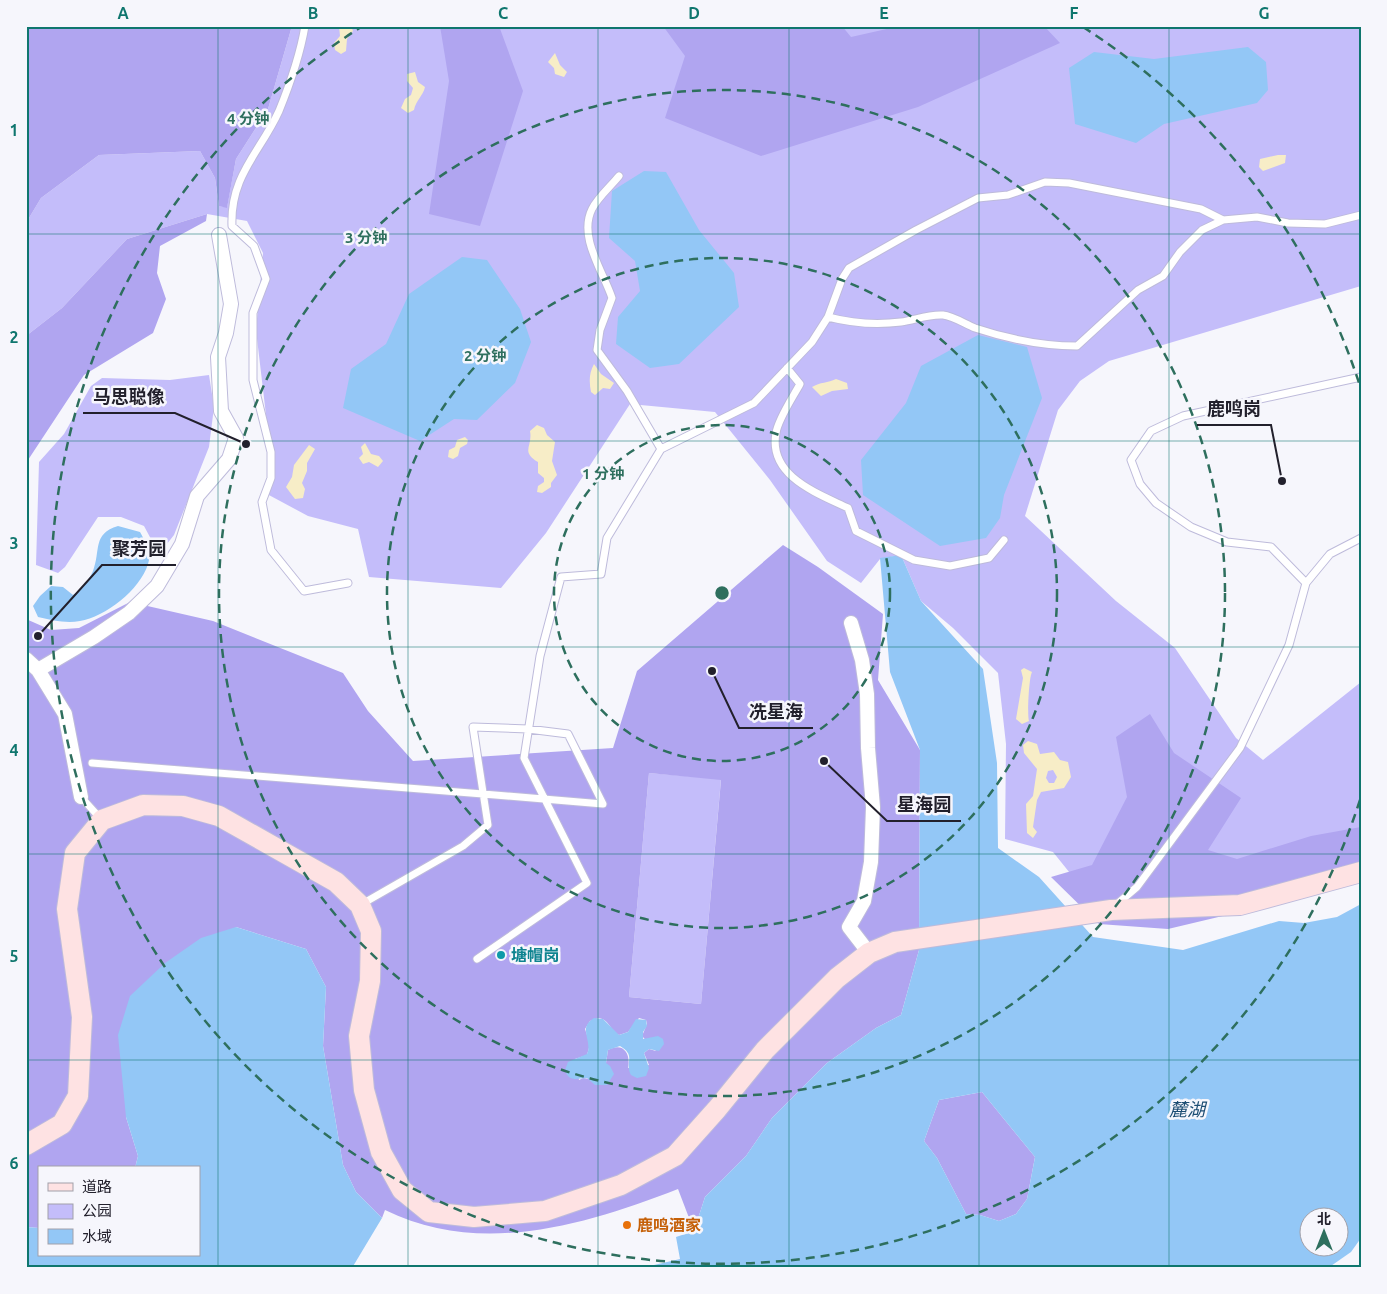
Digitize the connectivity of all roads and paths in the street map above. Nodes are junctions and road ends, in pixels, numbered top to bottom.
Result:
1 (305, 26) edge
2 (619, 176) dead end
3 (1361, 215) edge
4 (1222, 220) junction
5 (219, 235) dead end
6 (828, 317) junction
7 (787, 368) junction
8 (1361, 377) edge
9 (661, 449) junction
10 (1361, 538) edge
11 (1004, 540) dead end
12 (348, 583) dead end
13 (1306, 583) junction
14 (851, 623) dead end
15 (26, 659) edge
16 (38, 670) junction
17 (528, 729) junction
18 (92, 763) dead end
19 (483, 794) junction
20 (81, 797) joint
21 (544, 799) junction
22 (102, 820) junction
23 (1361, 872) edge
24 (360, 905) junction
25 (1111, 910) junction
26 (869, 953) junction
27 (477, 959) dead end
28 (26, 1145) edge

1 - 12 lane
2 - 9 lane
3 - 4 lane
4 - 6 lane
4 - 6 lane
5 - 16 street
6 - 7 lane
7 - 9 lane
7 - 11 lane
8 - 13 lane
9 - 17 lane
10 - 13 lane
13 - 25 lane
14 - 26 street
15 - 16 street
16 - 20 street
17 - 19 lane
17 - 21 lane
17 - 21 lane
18 - 19 lane
19 - 21 lane
19 - 24 lane
20 - 22 lane
21 - 27 lane
22 - 24 street
22 - 28 street
23 - 25 street
24 - 26 street
25 - 26 street

